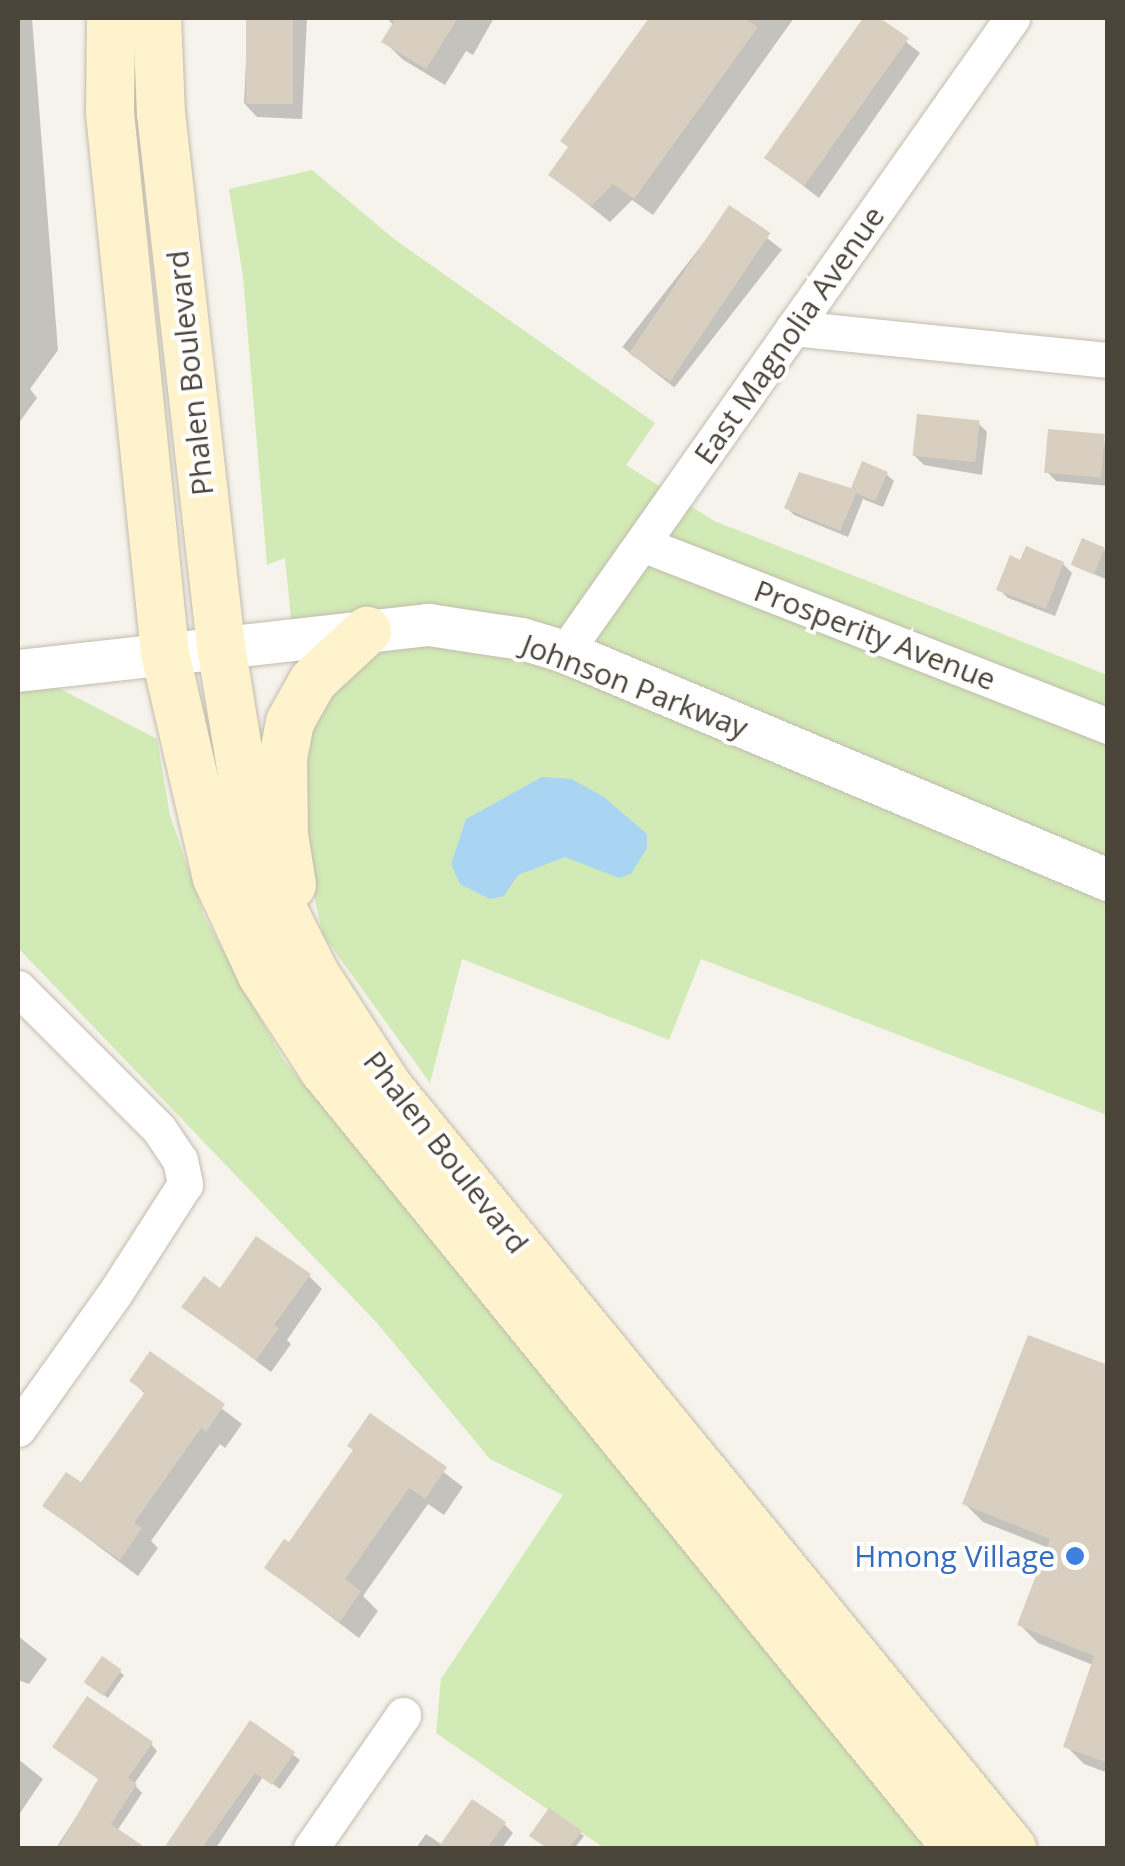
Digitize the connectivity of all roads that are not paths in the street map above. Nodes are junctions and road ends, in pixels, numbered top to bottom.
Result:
1 (111, 18) edge
2 (157, 18) edge
3 (1012, 18) edge
4 (793, 328) junction
5 (1108, 360) edge
6 (642, 544) junction
7 (367, 631) junction
8 (221, 646) junction
9 (565, 652) junction
10 (165, 653) junction
11 (18, 671) edge
12 (1108, 726) edge
13 (1108, 880) edge
14 (18, 988) edge
15 (371, 1060) junction
16 (18, 1430) edge
17 (402, 1715) dead end
18 (311, 1848) edge
19 (957, 1848) edge
20 (1012, 1848) edge

1 - 10 main road, Phalen Boulevard
2 - 8 main road, Phalen Boulevard
3 - 4 street, East Magnolia Avenue
4 - 5 street
4 - 6 street, East Magnolia Avenue
6 - 9 street, East Magnolia Avenue
6 - 12 street, Prosperity Avenue
7 - 8 street, Johnson Parkway
7 - 9 street, Johnson Parkway
7 - 15 main road
8 - 10 street, Johnson Parkway
8 - 15 main road, Phalen Boulevard
9 - 13 street, Johnson Parkway
10 - 11 street, Johnson Parkway
10 - 19 main road, Phalen Boulevard
14 - 16 street
15 - 20 main road, Phalen Boulevard
17 - 18 street

